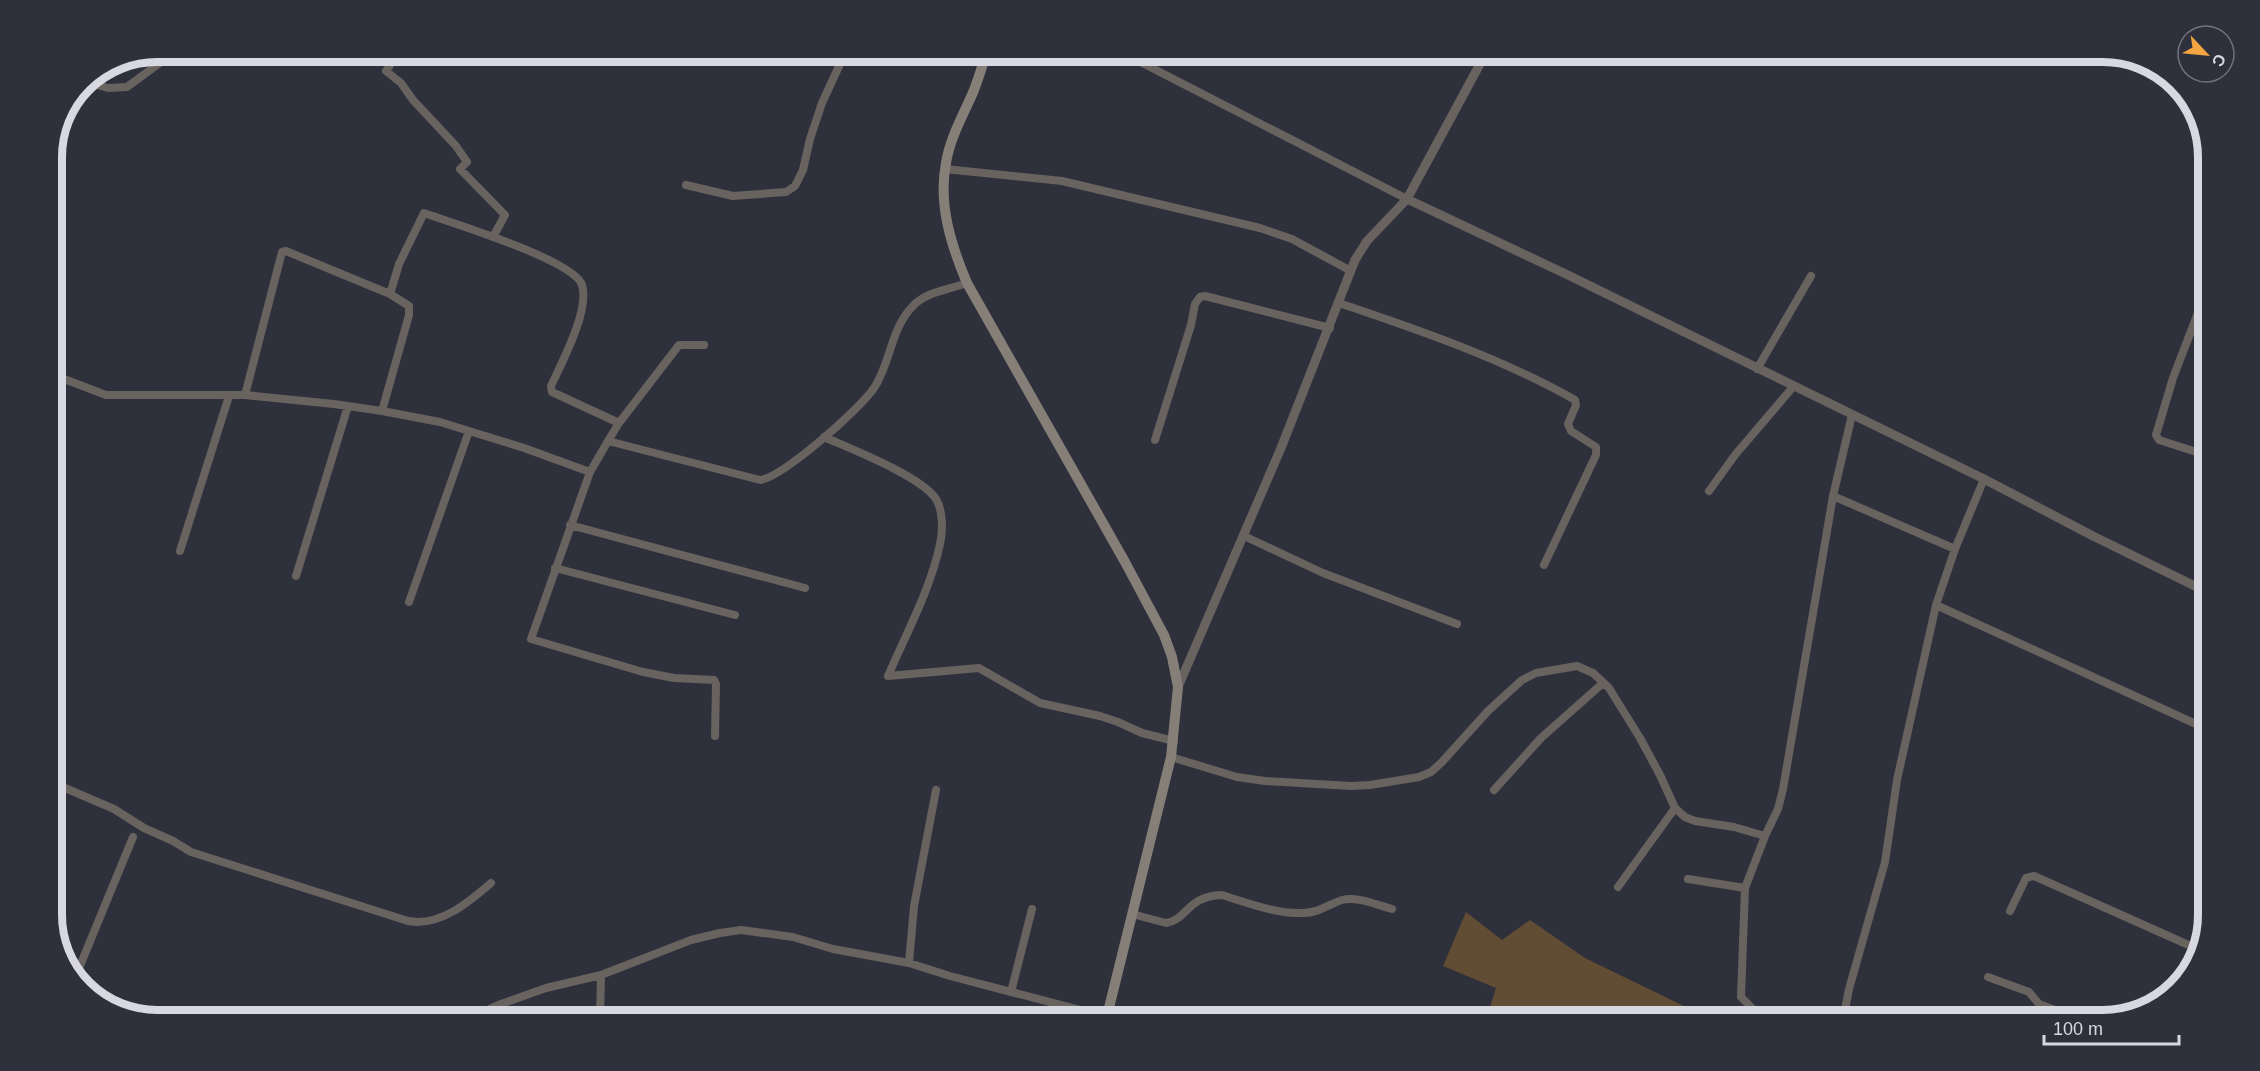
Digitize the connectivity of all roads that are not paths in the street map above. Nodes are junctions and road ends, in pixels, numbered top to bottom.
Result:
1 (161, 62) edge
2 (392, 62) edge
3 (841, 62) edge
4 (983, 62) edge
5 (1140, 62) edge
6 (1481, 62) edge
7 (95, 84) edge
8 (945, 169) junction
9 (686, 185) dead end
10 (1407, 199) junction
11 (493, 237) junction
12 (1351, 271) junction
13 (1811, 276) dead end
14 (968, 283) junction
15 (390, 294) junction
16 (1339, 303) junction
17 (2198, 322) edge
18 (1330, 328) junction
19 (704, 345) dead end
20 (1757, 369) junction
21 (62, 378) edge
22 (1793, 387) junction
23 (244, 395) junction
24 (229, 396) junction
25 (348, 406) junction
26 (382, 411) junction
27 (1852, 415) junction
28 (619, 423) junction
29 (469, 431) junction
30 (824, 437) junction
31 (1155, 440) dead end
32 (608, 441) junction
33 (2198, 452) edge
34 (590, 472) junction
35 (1984, 480) junction
36 (1709, 491) dead end
37 (1833, 496) junction
38 (570, 525) junction
39 (1244, 536) junction
40 (1955, 549) junction
41 (180, 551) dead end
42 (1544, 565) dead end
43 (555, 568) junction
44 (296, 576) dead end
45 (805, 588) dead end
46 (2198, 588) edge
47 (409, 602) dead end
48 (1936, 605) junction
49 (735, 615) dead end
50 (1457, 624) dead end
51 (1604, 683) junction
52 (1178, 687) junction
53 (2198, 725) edge
54 (715, 736) dead end
55 (1174, 741) junction
56 (1171, 757) junction
57 (62, 787) edge
58 (936, 790) dead end
59 (1494, 790) dead end
60 (1675, 808) junction
61 (1765, 836) junction
62 (133, 837) dead end
63 (1688, 879) dead end
64 (491, 884) dead end
65 (1618, 887) dead end
66 (1745, 888) junction
67 (1032, 909) dead end
68 (1392, 909) dead end
69 (2010, 911) dead end
70 (1132, 914) junction
71 (2192, 947) edge
72 (909, 963) junction
73 (79, 969) edge
74 (601, 975) junction
75 (1988, 977) dead end
76 (1011, 992) junction
77 (488, 1010) edge
78 (600, 1010) edge
79 (1077, 1010) edge
80 (1108, 1010) edge
81 (1756, 1010) edge
82 (1845, 1010) edge
83 (2055, 1010) edge

1 - 7 street
2 - 11 street
3 - 9 street
4 - 8 main road
5 - 10 street
6 - 10 street
8 - 12 street
8 - 14 main road
10 - 12 street
10 - 20 street
11 - 15 street
11 - 28 street
12 - 16 street
13 - 20 street
14 - 30 street
14 - 52 main road
15 - 23 street
15 - 26 street
16 - 18 street
16 - 42 street
17 - 33 street
18 - 31 street
18 - 39 street
19 - 28 street
20 - 22 street
21 - 24 street
22 - 27 street
22 - 36 street
23 - 24 street
23 - 25 street
24 - 41 street
25 - 26 street
25 - 44 street
26 - 29 street
27 - 35 street
27 - 37 street
28 - 32 street
29 - 34 street
29 - 47 street
30 - 32 street
30 - 55 street
32 - 34 street
34 - 38 street
35 - 40 street
35 - 46 street
37 - 40 street
37 - 61 street
38 - 43 street
38 - 45 street
39 - 50 street
39 - 52 street
40 - 48 street
43 - 49 street
43 - 54 street
48 - 53 street
48 - 82 street
51 - 56 street
51 - 59 street
51 - 60 street
52 - 55 main road
55 - 56 main road
56 - 70 main road
57 - 64 street
58 - 72 street
60 - 61 street
60 - 65 street
61 - 66 street
62 - 73 street
63 - 66 street
66 - 81 street
67 - 76 street
68 - 70 street
69 - 71 street
70 - 80 main road
72 - 74 street
72 - 76 street
74 - 77 street
74 - 78 street
75 - 83 street
76 - 79 street

